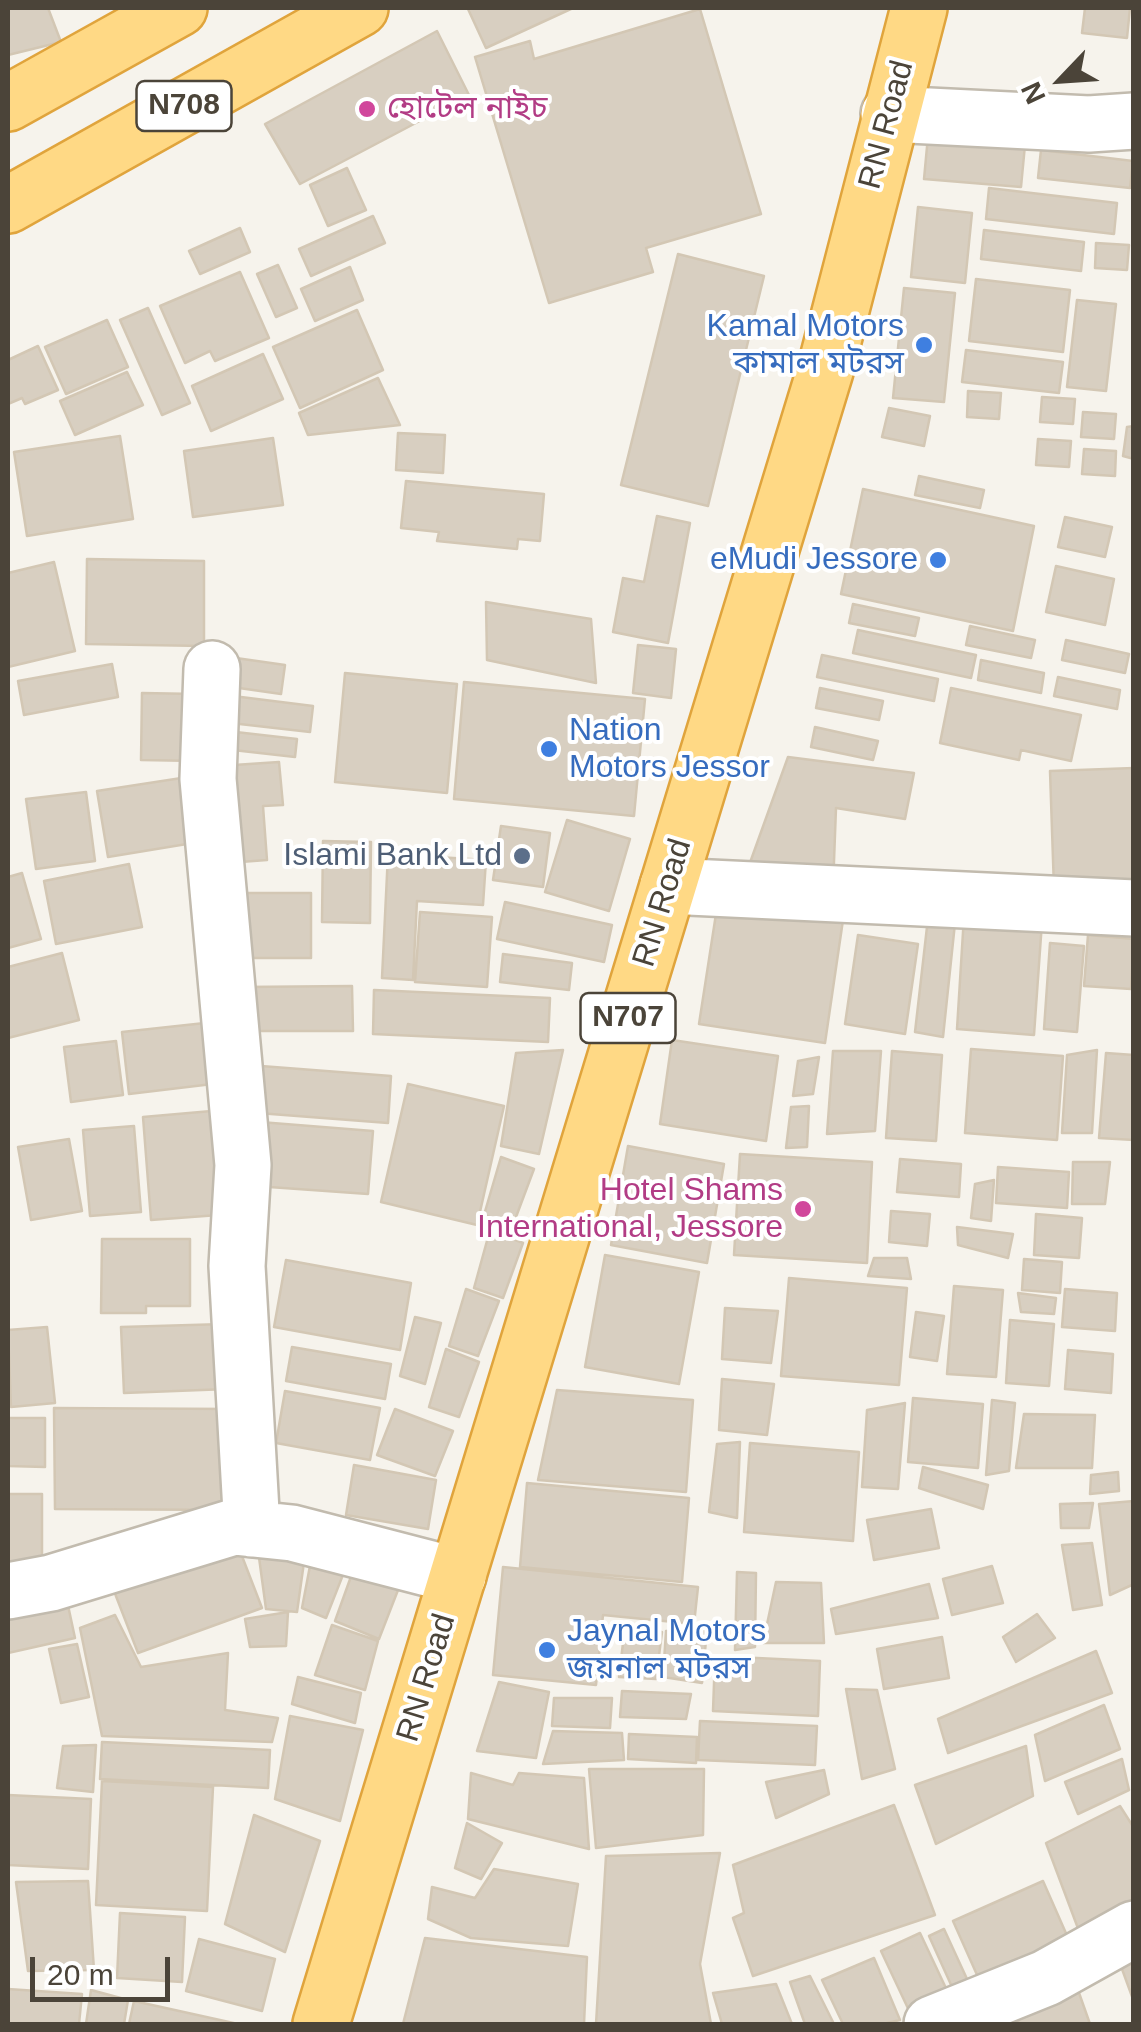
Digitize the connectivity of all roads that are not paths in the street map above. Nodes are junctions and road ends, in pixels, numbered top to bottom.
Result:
1 (180, 8) edge
2 (360, 8) edge
3 (919, 8) edge
4 (8, 103) edge
5 (889, 114) junction
6 (1134, 121) edge
7 (8, 204) edge
8 (212, 669) dead end
9 (668, 886) junction
10 (1134, 908) edge
11 (252, 1528) junction
12 (458, 1576) junction
13 (8, 1591) edge
14 (1134, 1929) edge
15 (321, 2024) edge
16 (932, 2024) edge

1 - 4 highway, N708
2 - 7 highway, N708
3 - 5 highway, RN Road / N707
5 - 6 street
5 - 9 highway, RN Road / N707
8 - 11 street
9 - 10 street
9 - 12 highway, RN Road / N707
11 - 12 street
11 - 13 street
12 - 15 highway, RN Road / N707
14 - 16 street

